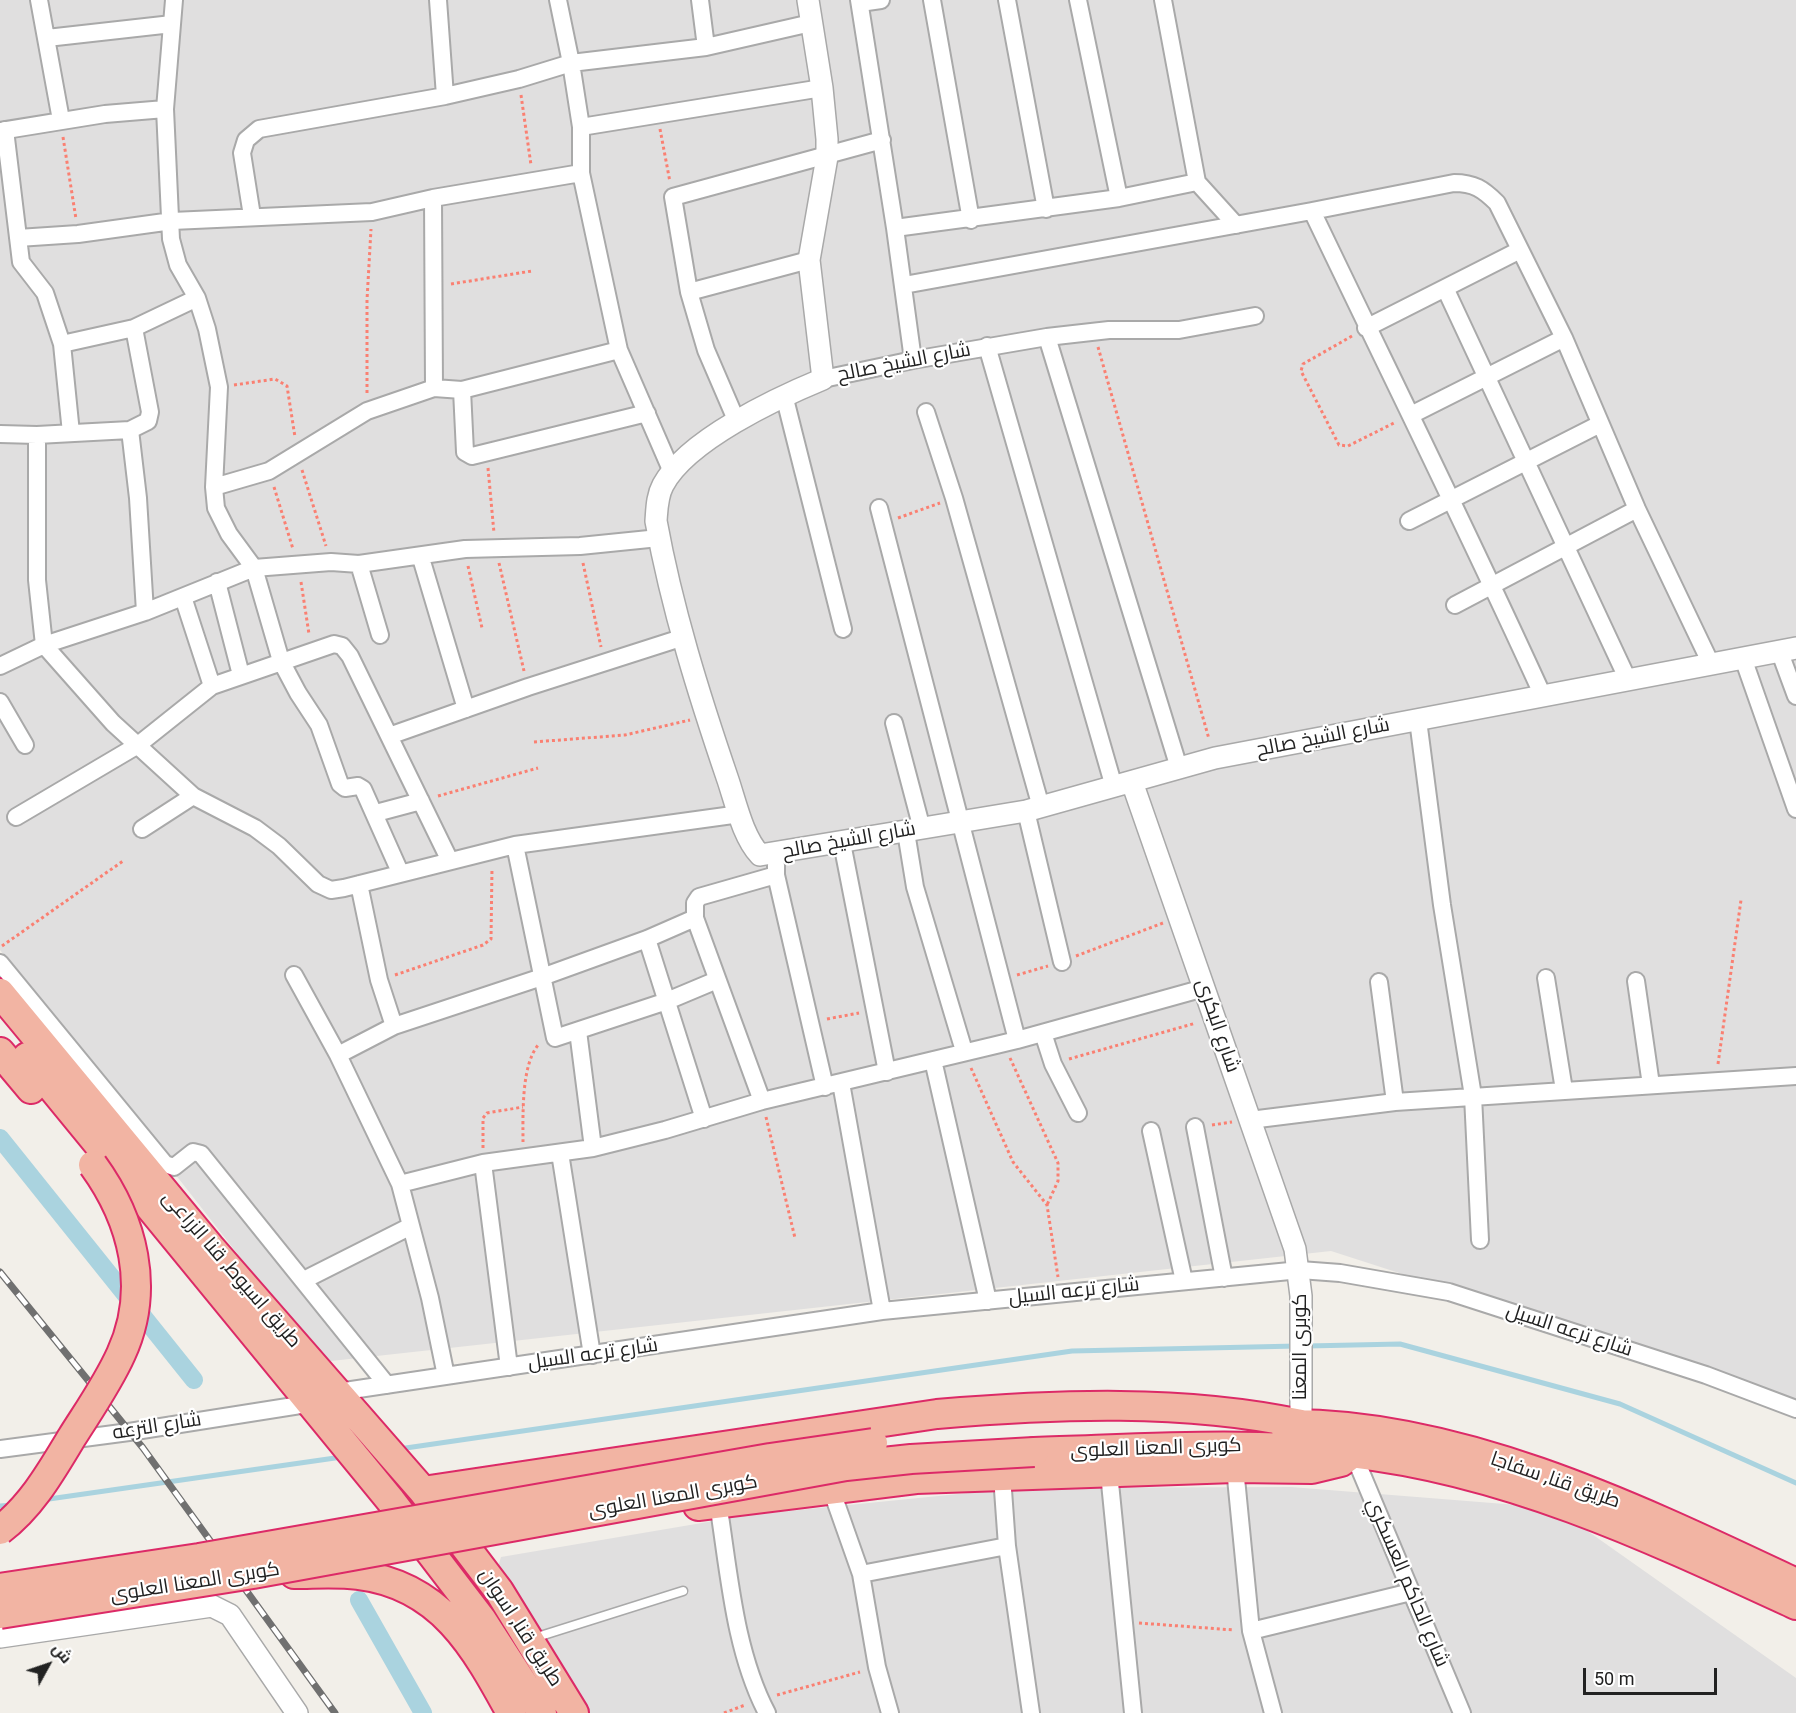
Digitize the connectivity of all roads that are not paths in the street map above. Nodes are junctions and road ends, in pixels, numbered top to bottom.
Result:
1 (39, 0) edge
2 (174, 0) edge
3 (438, 0) edge
4 (558, 0) edge
5 (700, 0) edge
6 (808, 0) edge
7 (881, 0) edge
8 (932, 0) edge
9 (1007, 0) edge
10 (1078, 0) edge
11 (1163, 0) edge
12 (859, 1) edge
13 (172, 24) junction
14 (812, 24) junction
15 (46, 38) junction
16 (706, 47) junction
17 (572, 63) junction
18 (822, 88) junction
19 (446, 96) junction
20 (165, 108) junction
21 (61, 120) junction
22 (581, 127) junction
23 (3, 130) edge
24 (882, 140) junction
25 (827, 157) junction
26 (581, 173) junction
27 (1197, 182) junction
28 (433, 198) junction
29 (1119, 198) junction
30 (1046, 209) junction
31 (1312, 211) junction
32 (252, 216) junction
33 (970, 220) junction
34 (172, 221) junction
35 (1236, 225) junction
36 (896, 228) junction
37 (18, 238) junction
38 (1520, 250) junction
39 (809, 260) junction
40 (904, 285) junction
41 (1445, 288) junction
42 (689, 292) junction
43 (197, 298) junction
44 (1256, 316) dead end
45 (134, 328) junction
46 (1366, 328) junction
47 (1047, 337) junction
48 (1564, 338) junction
49 (62, 344) junction
50 (987, 346) junction
51 (619, 350) junction
52 (913, 360) junction
53 (1486, 377) junction
54 (823, 379) junction
55 (434, 388) junction
56 (462, 390) junction
57 (784, 395) junction
58 (926, 412) dead end
59 (647, 413) junction
60 (1411, 415) junction
61 (738, 422) junction
62 (1600, 424) junction
63 (130, 430) junction
64 (71, 433) junction
65 (0, 434) edge
66 (37, 435) junction
67 (1525, 461) junction
68 (672, 471) junction
69 (214, 487) junction
70 (1451, 498) junction
71 (1637, 509) junction
72 (881, 516) road end
73 (1409, 520) dead end
74 (659, 538) junction
75 (1566, 547) junction
76 (421, 558) junction
77 (359, 564) junction
78 (254, 568) junction
79 (217, 582) junction
80 (1493, 586) junction
81 (183, 597) junction
82 (1455, 605) dead end
83 (145, 612) junction
84 (843, 629) dead end
85 (380, 635) dead end
86 (684, 637) junction
87 (44, 645) junction
88 (1788, 649) edge
89 (1743, 658) junction
90 (281, 661) junction
91 (1712, 664) junction
92 (0, 666) edge
93 (241, 675) junction
94 (1628, 680) junction
95 (212, 686) junction
96 (1543, 696) junction
97 (1796, 696) edge
98 (0, 702) edge
99 (466, 709) junction
100 (1418, 720) junction
101 (894, 723) dead end
102 (389, 736) junction
103 (25, 745) dead end
104 (138, 745) junction
105 (1179, 768) junction
106 (1123, 784) junction
107 (194, 796) junction
108 (422, 801) junction
109 (1033, 809) junction
110 (1796, 809) edge
111 (376, 813) junction
112 (740, 814) junction
113 (16, 817) dead end
114 (960, 822) junction
115 (142, 829) dead end
116 (914, 830) junction
117 (842, 843) junction
118 (514, 845) junction
119 (450, 861) junction
120 (776, 864) junction
121 (400, 872) junction
122 (359, 885) junction
123 (695, 918) junction
124 (647, 939) junction
125 (1062, 962) road end
126 (0, 963) edge
127 (294, 975) dead end
128 (542, 977) junction
129 (1546, 978) dead end
130 (717, 980) junction
131 (1636, 981) dead end
132 (1378, 982) dead end
133 (1204, 988) junction
134 (0, 993) edge
135 (667, 1000) junction
136 (0, 1023) edge
137 (394, 1026) junction
138 (578, 1031) junction
139 (1043, 1033) junction
140 (1010, 1041) junction
141 (964, 1051) junction
142 (0, 1052) edge
143 (338, 1054) junction
144 (933, 1060) junction
145 (887, 1072) junction
146 (1796, 1076) edge
147 (833, 1085) junction
148 (1651, 1085) junction
149 (1564, 1090) junction
150 (1473, 1096) junction
151 (762, 1101) junction
152 (1395, 1102) junction
153 (1078, 1113) dead end
154 (704, 1119) junction
155 (1250, 1120) junction
156 (1195, 1127) road end
157 (1150, 1131) dead end
158 (593, 1148) junction
159 (560, 1153) junction
160 (483, 1163) junction
161 (400, 1184) junction
162 (411, 1226) junction
163 (1480, 1240) dead end
164 (1300, 1270) junction
165 (1224, 1278) junction
166 (304, 1280) junction
167 (1184, 1281) junction
168 (988, 1301) junction
169 (882, 1311) junction
170 (592, 1355) junction
171 (509, 1367) junction
172 (446, 1376) junction
173 (387, 1385) junction
174 (326, 1398) junction
175 (1796, 1409) edge
176 (1301, 1424) junction
177 (1034, 1443) junction
178 (0, 1449) edge
179 (1353, 1453) junction
180 (1235, 1468) junction
181 (1109, 1473) junction
182 (1002, 1476) junction
183 (831, 1489) junction
184 (423, 1491) junction
185 (718, 1503) junction
186 (0, 1530) edge
187 (465, 1544) junction
188 (1007, 1546) junction
189 (430, 1551) junction
190 (253, 1574) junction
191 (861, 1574) junction
192 (1796, 1582) edge
193 (0, 1588) edge
194 (683, 1591) dead end
195 (1411, 1592) junction
196 (1796, 1605) edge
197 (0, 1614) edge
198 (1251, 1631) junction
199 (0, 1637) edge
200 (531, 1639) junction
201 (763, 1707) edge
202 (297, 1713) edge
203 (511, 1713) edge
204 (542, 1713) edge
205 (574, 1713) edge
206 (890, 1713) edge
207 (1031, 1713) edge
208 (1133, 1713) edge
209 (1273, 1713) edge
210 (1462, 1713) edge

1 - 15 street
2 - 13 street
3 - 19 street
4 - 17 street
5 - 16 street
6 - 14 street
7 - 12 street
8 - 33 street
9 - 30 street
10 - 29 street
11 - 27 street
12 - 24 street
13 - 15 street
13 - 20 street
14 - 16 street
14 - 18 street
15 - 21 street
16 - 17 street
17 - 19 street
17 - 22 street
18 - 22 street
18 - 25 street
19 - 32 street
20 - 21 street
20 - 34 street
21 - 23 street
22 - 26 street
23 - 37 street
24 - 25 street
24 - 36 street
25 - 39 street
25 - 42 street
26 - 28 street
26 - 51 street
27 - 29 street
27 - 35 street
28 - 32 street
28 - 55 street
29 - 30 street
30 - 33 street
31 - 35 street
31 - 38 street
31 - 46 street
32 - 34 street
33 - 36 street
34 - 37 street
34 - 43 street
35 - 40 street
36 - 40 street
37 - 49 street
38 - 41 street
38 - 48 street
39 - 42 street
39 - 54 street
40 - 52 street
41 - 46 street
41 - 53 street
42 - 61 street
43 - 45 street
43 - 69 street
44 - 47 street, شارع الشيخ صالح
45 - 49 street
45 - 63 street
46 - 60 street
47 - 50 street, شارع الشيخ صالح
47 - 105 street
48 - 53 street
48 - 62 street
49 - 64 street
50 - 52 street, شارع الشيخ صالح
50 - 106 street
51 - 56 street
51 - 59 street
52 - 54 street, شارع الشيخ صالح
53 - 60 street
53 - 67 street
54 - 57 street, شارع الشيخ صالح
55 - 56 street
55 - 69 street
56 - 59 street
57 - 61 street, شارع الشيخ صالح
57 - 84 street
58 - 109 street
59 - 68 street
60 - 70 street
61 - 68 street, شارع الشيخ صالح
62 - 67 street
62 - 71 street
63 - 64 street
63 - 83 street
64 - 66 street
65 - 66 street
66 - 87 street
67 - 70 street
67 - 75 street
68 - 74 street, شارع الشيخ صالح
69 - 78 street
70 - 73 street
70 - 80 street
71 - 75 street
71 - 91 street
72 - 114 street
74 - 76 street
74 - 86 street, شارع الشيخ صالح
75 - 80 street
75 - 94 street
76 - 77 street
76 - 99 street
77 - 78 street
77 - 85 street
78 - 79 street
78 - 90 street
79 - 81 street
79 - 93 street
80 - 82 street
80 - 96 street
81 - 83 street
81 - 95 street
83 - 87 street
86 - 99 street
86 - 112 street, شارع الشيخ صالح
87 - 92 street
87 - 104 street
88 - 89 street, شارع الشيخ صالح
88 - 97 street
89 - 91 street, شارع الشيخ صالح
89 - 110 street
90 - 93 street
90 - 102 street
90 - 111 street
91 - 94 street, شارع الشيخ صالح
93 - 95 street
94 - 96 street, شارع الشيخ صالح
95 - 104 street
96 - 100 street, شارع الشيخ صالح
98 - 103 street
99 - 102 street
100 - 105 street, شارع الشيخ صالح
100 - 150 street
101 - 116 street
102 - 108 street
104 - 107 street
104 - 113 street
105 - 106 street, شارع الشيخ صالح
106 - 109 street, شارع الشيخ صالح
106 - 133 street, شارع البكرى
107 - 115 street
107 - 122 street
108 - 111 street
108 - 119 street
109 - 114 street, شارع الشيخ صالح
109 - 125 street
111 - 121 street
112 - 118 street
112 - 120 street, شارع الشيخ صالح
114 - 116 street, شارع الشيخ صالح
114 - 140 street
116 - 117 street, شارع الشيخ صالح
116 - 141 street
117 - 120 street, شارع الشيخ صالح
117 - 145 street
118 - 119 street
118 - 128 street
119 - 121 street
120 - 123 street
120 - 147 street
121 - 122 street
122 - 137 street
123 - 124 street
123 - 130 street
124 - 128 street
124 - 135 street
126 - 166 street
127 - 143 street
128 - 137 street
128 - 138 street
129 - 149 street
130 - 135 street
130 - 151 street
131 - 148 street
132 - 152 street
133 - 139 street
133 - 155 street, شارع البكرى
134 - 174 highway, طريق اسيوط, قنا الزراعى
135 - 138 street
135 - 154 street
136 - 174 highway, طريق اسيوط, قنا الزراعى
137 - 143 street
138 - 158 street
139 - 140 street
139 - 153 street
140 - 141 street
141 - 144 street
142 - 186 highway, bridge
143 - 161 street
144 - 145 street
144 - 168 street
145 - 147 street
146 - 148 street
147 - 151 street
147 - 169 street
148 - 149 street
149 - 150 street
150 - 152 street
150 - 163 street
151 - 154 street
152 - 155 street
154 - 158 street
155 - 164 street, شارع البكرى
156 - 165 street
157 - 167 street
158 - 159 street
159 - 160 street
159 - 170 street
160 - 161 street
160 - 171 street
161 - 162 street
162 - 166 street
162 - 172 street
164 - 165 street, شارع ترعه السيل
164 - 175 street, شارع ترعه السيل
164 - 176 street, كوبرى المعنا
165 - 167 street, شارع ترعه السيل
166 - 173 street
167 - 168 street, شارع ترعه السيل
168 - 169 street, شارع ترعه السيل
169 - 170 street, شارع ترعه السيل
170 - 171 street, شارع ترعه السيل
171 - 172 street, شارع ترعه السيل
172 - 173 street, شارع ترعه السيل
173 - 174 street, شارع ترعه السيل
174 - 178 street, شارع الترعه
174 - 184 highway, طريق اسيوط, قنا الزراعى
174 - 189 highway, طريق اسيوط, قنا الزراعى
176 - 177 highway, كوبرى المعنا العلوى
176 - 184 highway
176 - 192 highway, طريق قنا, سفاجا
177 - 179 highway, كوبرى المعنا العلوى
177 - 190 highway, كوبرى المعنا العلوى, bridge
177 - 193 highway, كوبرى المعنا العلوى, bridge
179 - 180 highway
179 - 195 street, شارع الحاكم العسكري
179 - 196 highway, طريق قنا, سفاجا
180 - 181 highway
180 - 198 street
181 - 182 highway
181 - 208 street
182 - 183 highway
182 - 188 street
183 - 185 highway
183 - 191 street
184 - 187 highway, طريق اسيوط, قنا الزراعى
185 - 187 highway
185 - 201 street
187 - 189 highway
187 - 200 highway, طريق قنا, اسوان
188 - 191 street
188 - 207 street
189 - 204 highway, طريق قنا, اسوان
190 - 197 highway, كوبرى المعنا العلوى, bridge
190 - 203 highway, bridge
191 - 206 street
194 - 200 lane
195 - 198 street
195 - 210 street, شارع الحاكم العسكري
198 - 209 street
199 - 202 street
200 - 205 highway, طريق قنا, اسوان

